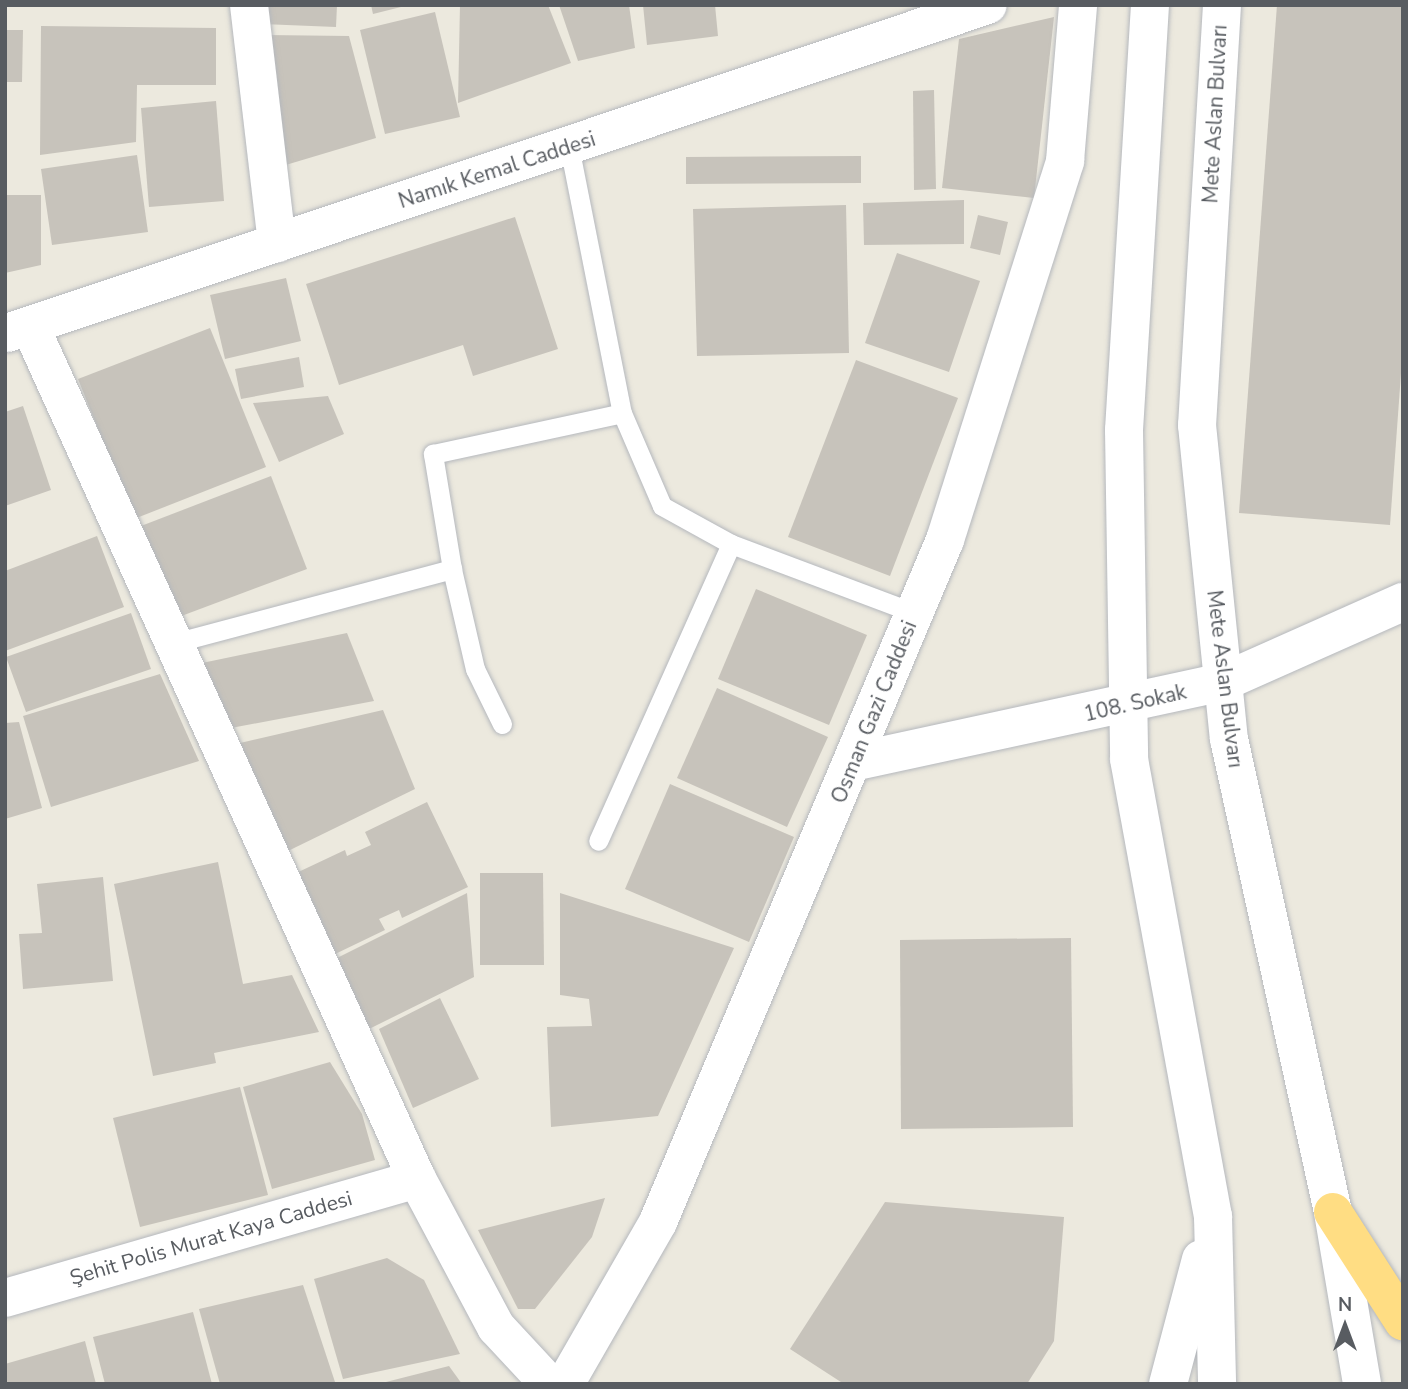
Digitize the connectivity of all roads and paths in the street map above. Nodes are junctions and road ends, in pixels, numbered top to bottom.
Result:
1 (249, 5) edge
2 (988, 5) edge
3 (1078, 5) edge
4 (1150, 5) edge
5 (1222, 5) edge
6 (569, 146) junction
7 (276, 243) junction
8 (18, 330) edge
9 (622, 413) junction
10 (731, 544) junction
11 (452, 569) junction
12 (1403, 602) edge
13 (915, 612) junction
14 (174, 643) junction
15 (1223, 682) junction
16 (1127, 705) junction
17 (502, 724) dead end
18 (853, 762) junction
19 (598, 841) dead end
20 (416, 1179) junction
21 (1333, 1212) junction
22 (1213, 1216) junction
23 (5, 1298) edge
24 (1403, 1321) edge
25 (549, 1384) edge
26 (565, 1384) edge
27 (1168, 1384) edge
28 (1217, 1384) edge
29 (1362, 1384) edge

1 - 7 street
2 - 6 street, Namık Kemal Caddesi
3 - 13 street, Osman Gazi Caddesi
4 - 16 street
5 - 15 street, Mete Aslan Bulvarı
6 - 7 street, Namık Kemal Caddesi
6 - 9 lane
7 - 8 street, Namık Kemal Caddesi
8 - 14 street
9 - 10 lane
9 - 11 lane
10 - 13 lane
10 - 19 lane
11 - 14 lane
11 - 17 lane
12 - 15 street, 108. Sokak
13 - 18 street, Osman Gazi Caddesi
14 - 20 street
15 - 16 street, 108. Sokak
15 - 21 street, Mete Aslan Bulvarı
16 - 18 street, 108. Sokak
16 - 22 street
18 - 26 street, Osman Gazi Caddesi
20 - 23 street, Şehit Polis Murat Kaya Caddesi
20 - 25 street
21 - 24 highway
21 - 29 street, Mete Aslan Bulvarı
22 - 27 street
22 - 28 street

